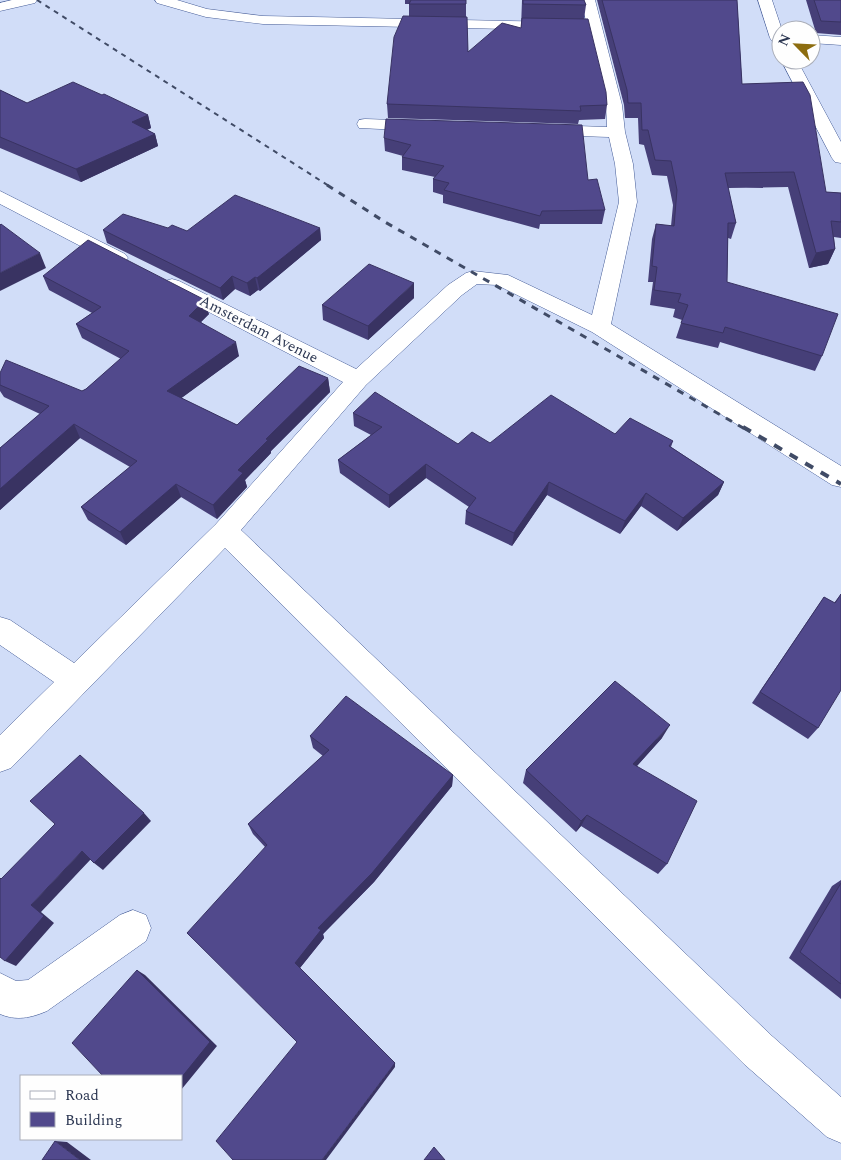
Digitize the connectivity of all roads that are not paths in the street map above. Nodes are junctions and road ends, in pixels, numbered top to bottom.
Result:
1 (30, 0) edge
2 (162, 0) edge
3 (588, 0) edge
4 (764, 0) edge
5 (0, 7) edge
6 (772, 20) edge
7 (594, 26) junction
8 (821, 40) edge
9 (841, 41) edge
10 (793, 70) edge
11 (365, 124) dead end
12 (443, 126) edge
13 (530, 129) edge
14 (616, 132) junction
15 (841, 158) edge
16 (0, 197) edge
17 (132, 265) edge
18 (158, 278) edge
19 (600, 327) junction
20 (358, 380) junction
21 (841, 478) edge
22 (225, 531) junction
23 (0, 629) edge
24 (75, 680) junction
25 (0, 757) edge
26 (133, 928) dead end
27 (0, 992) edge
28 (841, 1124) edge

1 - 5 street
2 - 7 street
3 - 7 street
4 - 6 street
7 - 14 street
8 - 9 street
10 - 15 street
11 - 12 street
13 - 14 street
14 - 19 street
16 - 17 street
18 - 20 street, Amsterdam Avenue
19 - 20 street
19 - 21 street
20 - 22 street
22 - 24 street
22 - 28 street
23 - 24 street
24 - 25 street
26 - 27 street

